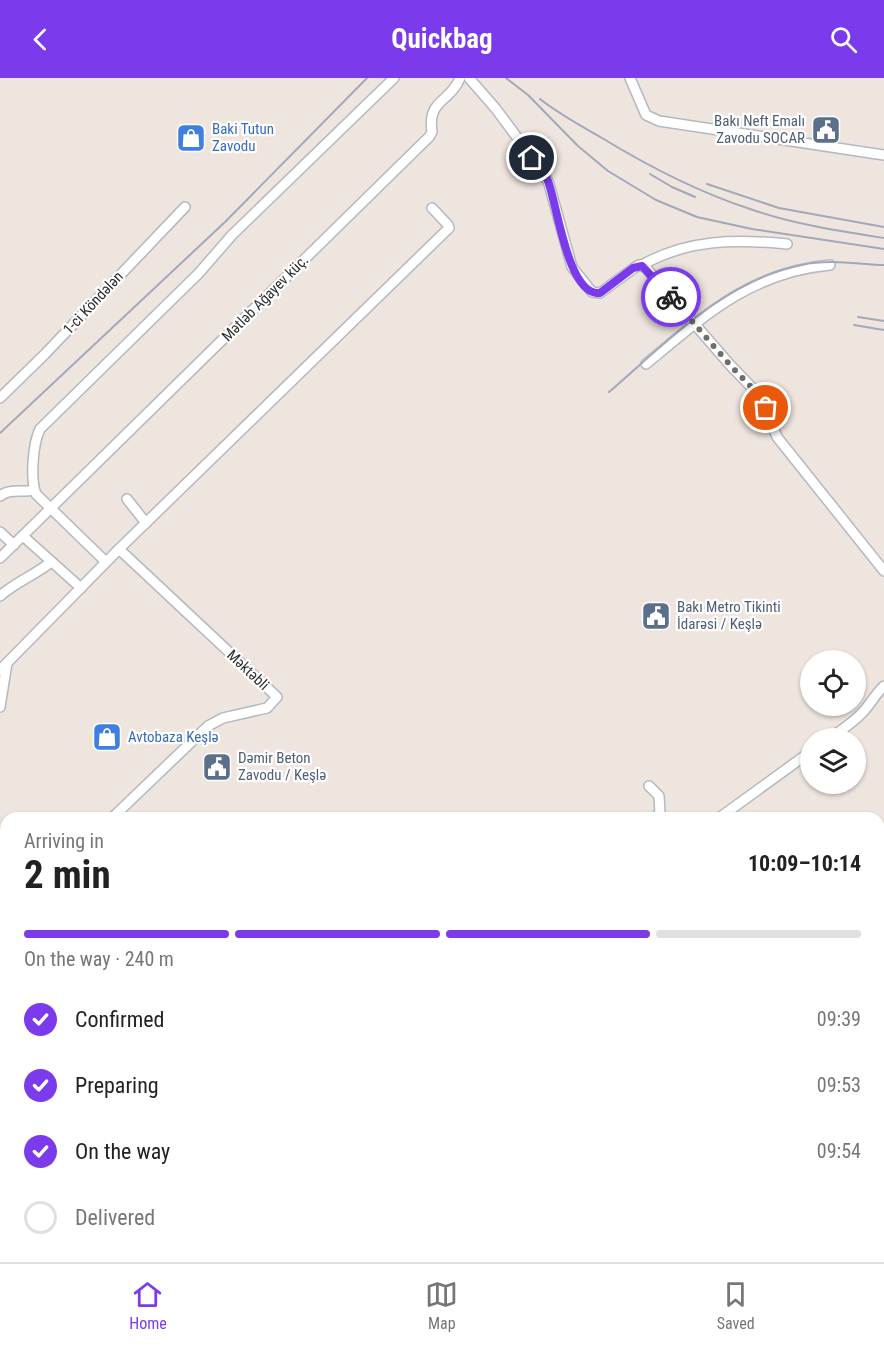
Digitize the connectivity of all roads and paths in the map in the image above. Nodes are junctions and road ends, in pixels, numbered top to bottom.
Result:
1 (394, 78) edge
2 (460, 78) edge
3 (470, 78) edge
4 (630, 78) edge
5 (884, 155) edge
6 (185, 207) dead end
7 (432, 208) dead end
8 (787, 244) dead end
9 (830, 265) dead end
10 (642, 266) junction
11 (694, 325) junction
12 (646, 364) dead end
13 (0, 398) edge
14 (34, 490) junction
15 (0, 496) edge
16 (127, 499) dead end
17 (51, 508) junction
18 (146, 523) junction
19 (0, 532) edge
20 (23, 536) junction
21 (14, 545) junction
22 (119, 549) junction
23 (0, 558) edge
24 (51, 562) junction
25 (106, 562) junction
26 (884, 571) edge
27 (81, 588) junction
28 (0, 596) edge
29 (4, 667) edge
30 (884, 686) edge
31 (0, 707) edge
32 (843, 728) edge
33 (800, 759) edge
34 (649, 786) dead end
35 (118, 812) edge
36 (660, 812) edge
37 (727, 812) edge

1 - 14 street
2 - 17 street, Mətləb Ağayev küç.
3 - 10 street
4 - 5 street
6 - 13 street, 1-ci Köndələn
7 - 18 street
8 - 10 street
9 - 11 street
10 - 11 street
11 - 12 street
11 - 26 street
14 - 15 street
14 - 17 street
16 - 18 street
17 - 20 street, Mətləb Ağayev küç.
17 - 25 street
18 - 22 street
19 - 21 street
20 - 21 street, Mətləb Ağayev küç.
20 - 24 street
21 - 23 street, Mətləb Ağayev küç.
22 - 25 street
22 - 35 street, Məktəbli
24 - 27 street
24 - 28 street
25 - 27 street
27 - 29 street
29 - 31 street
30 - 32 street
33 - 37 street
34 - 36 street

